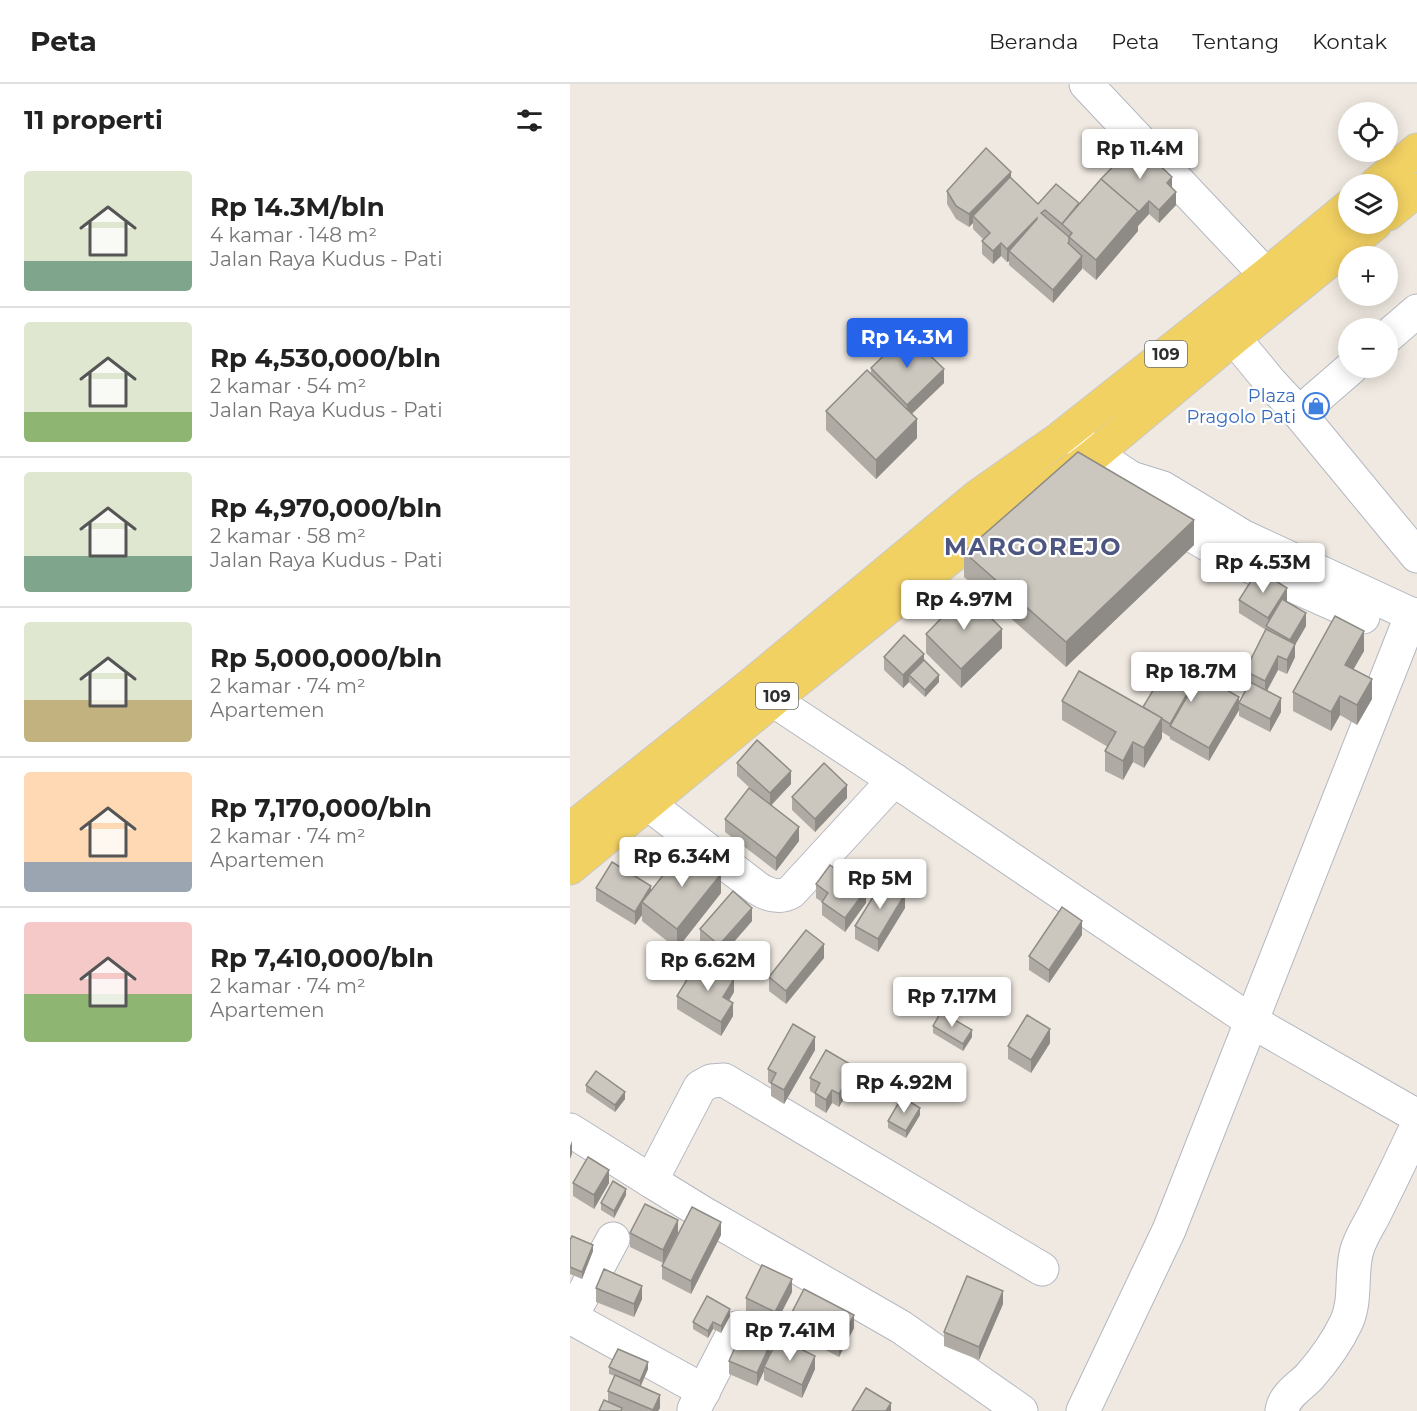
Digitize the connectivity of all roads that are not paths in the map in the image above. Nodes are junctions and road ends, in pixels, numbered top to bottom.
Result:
1 (1086, 84) edge
2 (1417, 150) edge
3 (1388, 174) edge
4 (1417, 190) edge
5 (1398, 206) edge
6 (1338, 215) edge
7 (1363, 234) edge
8 (1266, 275) junction
9 (1417, 310) edge
10 (1398, 327) edge
11 (1234, 338) junction
12 (1339, 378) edge
13 (1299, 413) junction
14 (1067, 433) junction
15 (1095, 454) junction
16 (1417, 556) edge
17 (1412, 627) edge
18 (773, 700) junction
19 (894, 780) junction
20 (647, 803) junction
21 (570, 830) edge
22 (570, 868) edge
23 (1251, 1021) junction
24 (1417, 1116) edge
25 (1417, 1126) edge
26 (570, 1130) edge
27 (651, 1181) junction
28 (613, 1239) dead end
29 (1042, 1269) dead end
30 (570, 1317) edge
31 (736, 1328) dead end
32 (699, 1401) edge
33 (1021, 1411) edge
34 (1083, 1411) edge
35 (1282, 1411) edge

1 - 8 street
2 - 3 main road
4 - 5 main road
6 - 8 main road, 109
7 - 11 main road, 109
8 - 14 main road, 109
9 - 10 street
11 - 13 street
11 - 15 main road, 109
12 - 13 street
13 - 16 street
14 - 15 street
14 - 21 main road, 109
15 - 17 street
15 - 18 main road, 109
17 - 23 street
18 - 19 street
18 - 20 main road, 109
19 - 20 street
19 - 23 street
20 - 22 main road, 109
23 - 24 street
23 - 34 street
25 - 35 street
26 - 27 street
27 - 29 street
27 - 33 street
28 - 30 street
30 - 32 street
31 - 32 street

